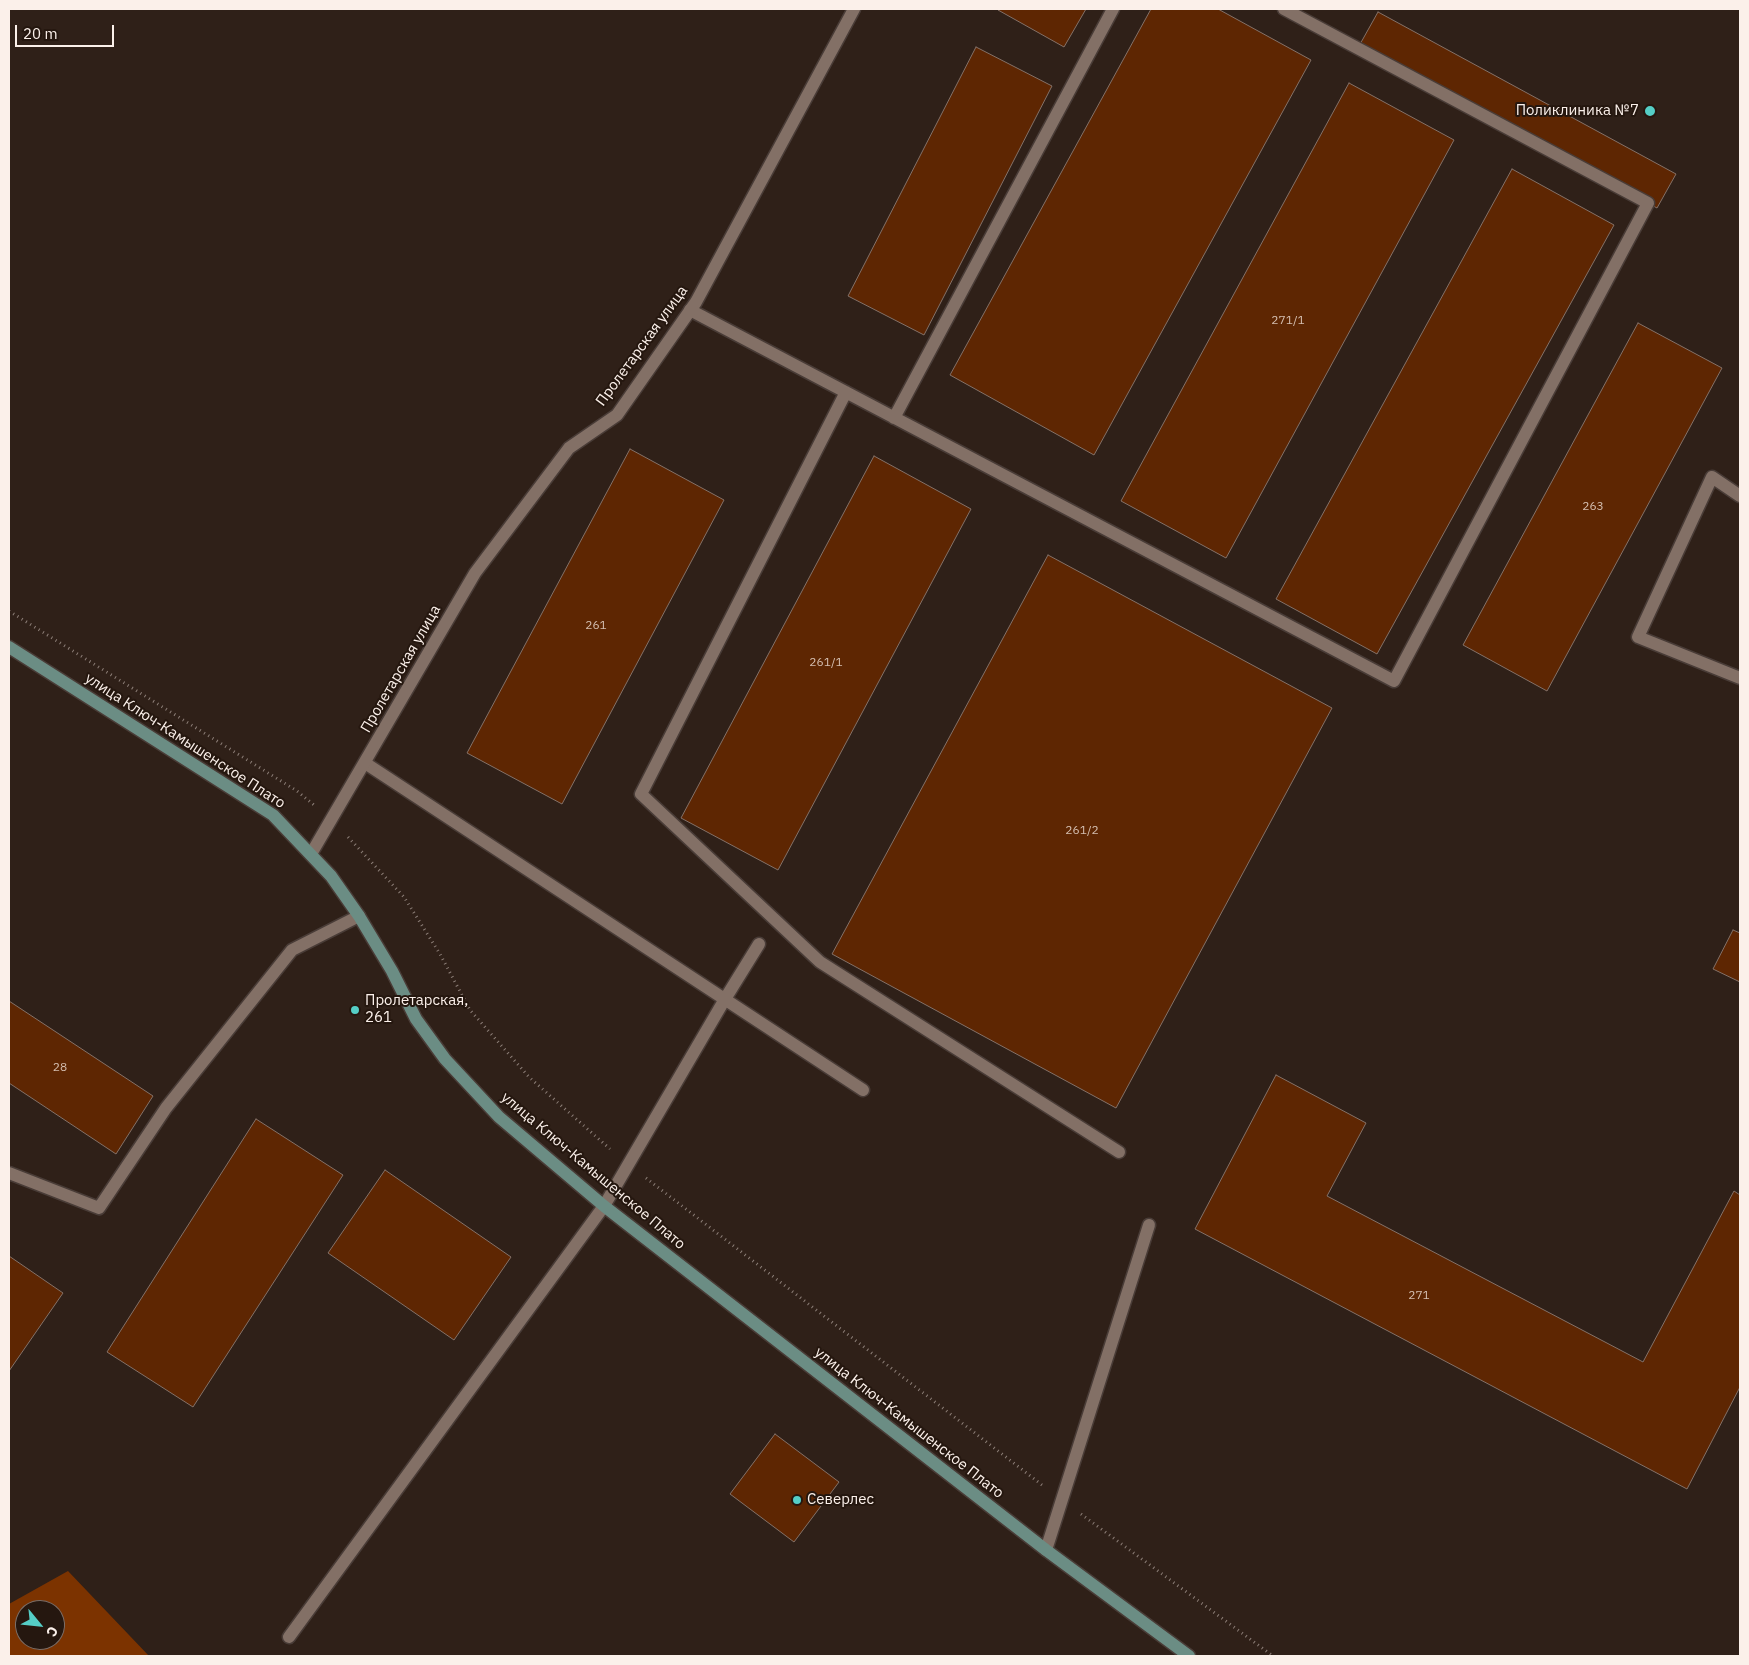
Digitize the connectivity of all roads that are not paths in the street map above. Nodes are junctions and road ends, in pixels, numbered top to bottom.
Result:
1 (854, 9) edge
2 (1112, 9) edge
3 (1284, 9) edge
4 (690, 310) junction
5 (846, 392) junction
6 (894, 418) junction
7 (1740, 496) edge
8 (10, 650) edge
9 (1740, 678) edge
10 (365, 763) junction
11 (311, 854) junction
12 (359, 916) junction
13 (759, 944) dead end
14 (725, 999) junction
15 (863, 1090) dead end
16 (1119, 1152) dead end
17 (9, 1174) edge
18 (604, 1206) junction
19 (1148, 1225) dead end
20 (1046, 1550) junction
21 (289, 1637) dead end
22 (1189, 1656) edge

1 - 4 street, Пролетарская улица
2 - 6 street
3 - 6 street
4 - 5 street
4 - 10 street, Пролетарская улица
5 - 6 street
5 - 16 street
7 - 9 street
8 - 11 main road, улица Ключ-Камышенское Плато
10 - 11 street, Пролетарская улица
10 - 14 street
11 - 12 main road, улица Ключ-Камышенское Плато
12 - 17 street
12 - 18 main road, улица Ключ-Камышенское Плато
13 - 14 street
14 - 15 street
14 - 18 street
18 - 20 main road, улица Ключ-Камышенское Плато
18 - 21 street
19 - 20 street
20 - 22 main road, улица Ключ-Камышенское Плато

